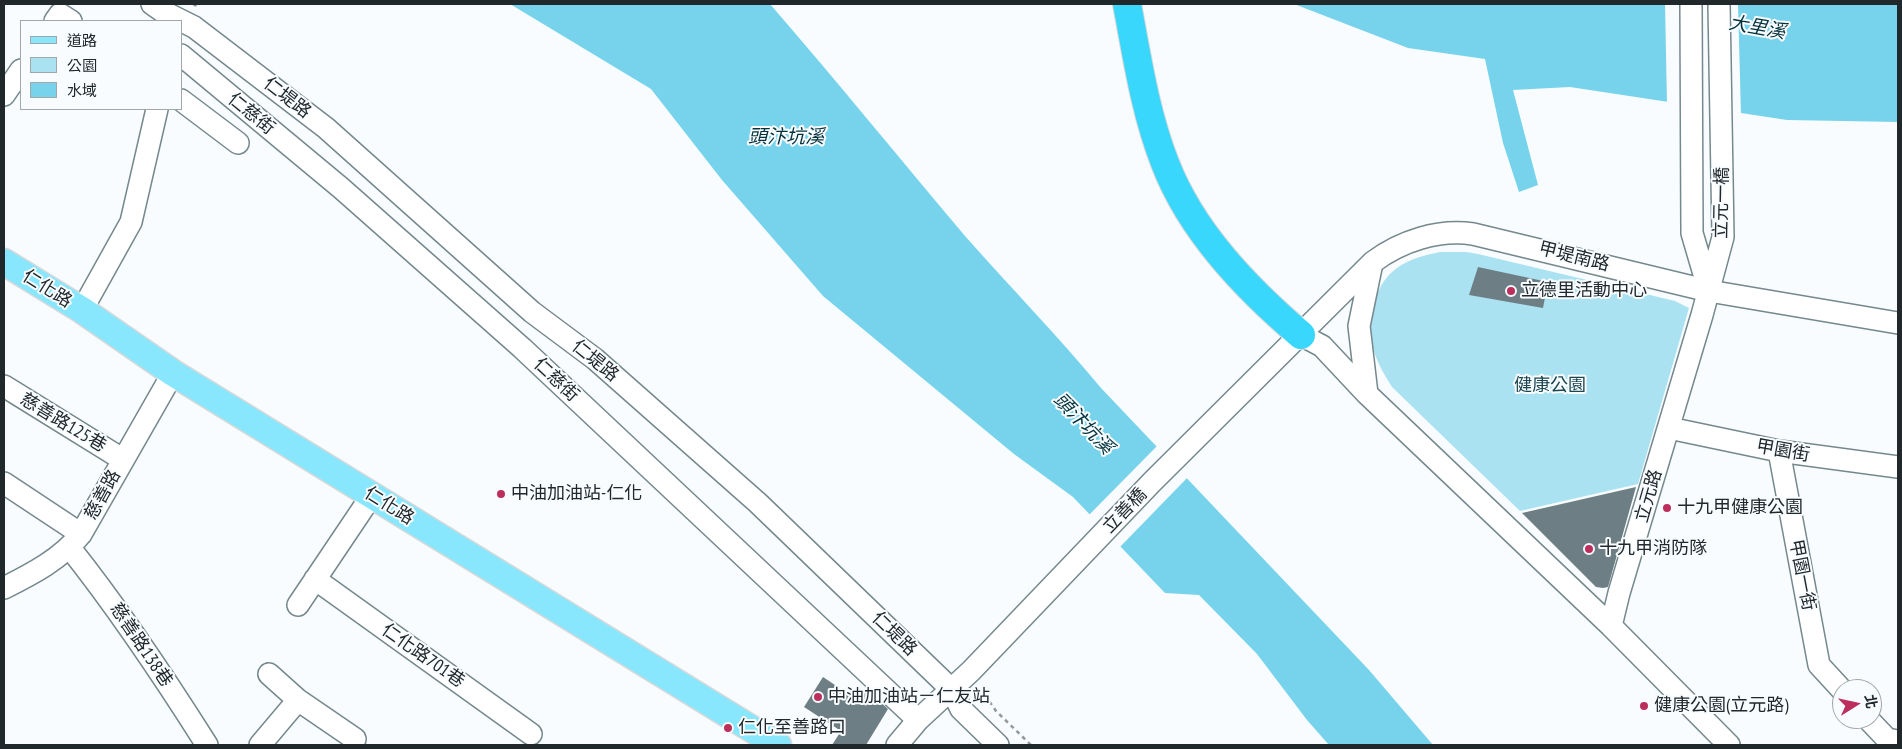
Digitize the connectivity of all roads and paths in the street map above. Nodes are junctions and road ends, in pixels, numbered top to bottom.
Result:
1 (1127, 4) edge
2 (1691, 4) edge
3 (1719, 4) edge
4 (159, 14) edge
5 (175, 20) edge
6 (182, 23) edge
7 (182, 56) edge
8 (20, 71) edge
9 (4, 95) edge
10 (182, 101) edge
11 (157, 110) edge
12 (238, 143) dead end
13 (4, 262) edge
14 (1373, 262) junction
15 (1708, 263) junction
16 (1709, 291) junction
17 (82, 310) junction
18 (1898, 323) edge
19 (1301, 335) junction
20 (172, 373) junction
21 (4, 386) edge
22 (1368, 394) junction
23 (1669, 428) junction
24 (1779, 451) junction
25 (122, 459) junction
26 (1898, 467) edge
27 (4, 483) edge
28 (372, 495) junction
29 (76, 541) junction
30 (314, 579) junction
31 (4, 588) edge
32 (298, 605) dead end
33 (1611, 626) junction
34 (270, 674) dead end
35 (1832, 679) edge
36 (952, 690) junction
37 (985, 695) dead end
38 (298, 700) junction
39 (918, 720) junction
40 (1878, 729) edge
41 (531, 734) dead end
42 (354, 739) dead end
43 (1898, 741) edge
44 (207, 745) edge
45 (260, 745) edge
46 (778, 745) edge
47 (897, 745) edge
48 (998, 745) edge
49 (1031, 745) edge
50 (1729, 745) edge

1 - 19 highway
2 - 15 street, 立元一橋
3 - 15 street, 立元一橋
4 - 5 street, 仁堤路
6 - 36 street, 仁堤路
7 - 39 street, 仁慈街
8 - 9 street
10 - 12 street
11 - 17 street
13 - 17 main road, 仁化路
14 - 16 street, 甲堤南路
14 - 19 street, 甲堤南路
14 - 22 street
15 - 16 street, 立元一橋
16 - 18 street, 甲堤南路
16 - 23 street, 立元路
17 - 20 main road, 仁化路
19 - 22 street
19 - 36 street, 立善橋
20 - 25 street, 慈善路
20 - 28 main road, 仁化路
21 - 25 street, 慈善路125巷
22 - 33 street
23 - 24 street, 甲園街
23 - 33 street, 立元路
24 - 26 street, 甲園街
24 - 35 street, 甲園一街
25 - 29 street, 慈善路
27 - 29 street, 慈善路138巷
28 - 30 street
28 - 46 main road, 仁化路
29 - 31 street, 慈善路
29 - 44 street, 慈善路138巷
30 - 32 street
30 - 41 street, 仁化路701巷
33 - 50 street
34 - 38 street
36 - 39 street, 立善橋
36 - 48 street, 仁堤路
37 - 49 path
38 - 42 street
38 - 45 street
39 - 47 street, 立善橋
40 - 43 street

